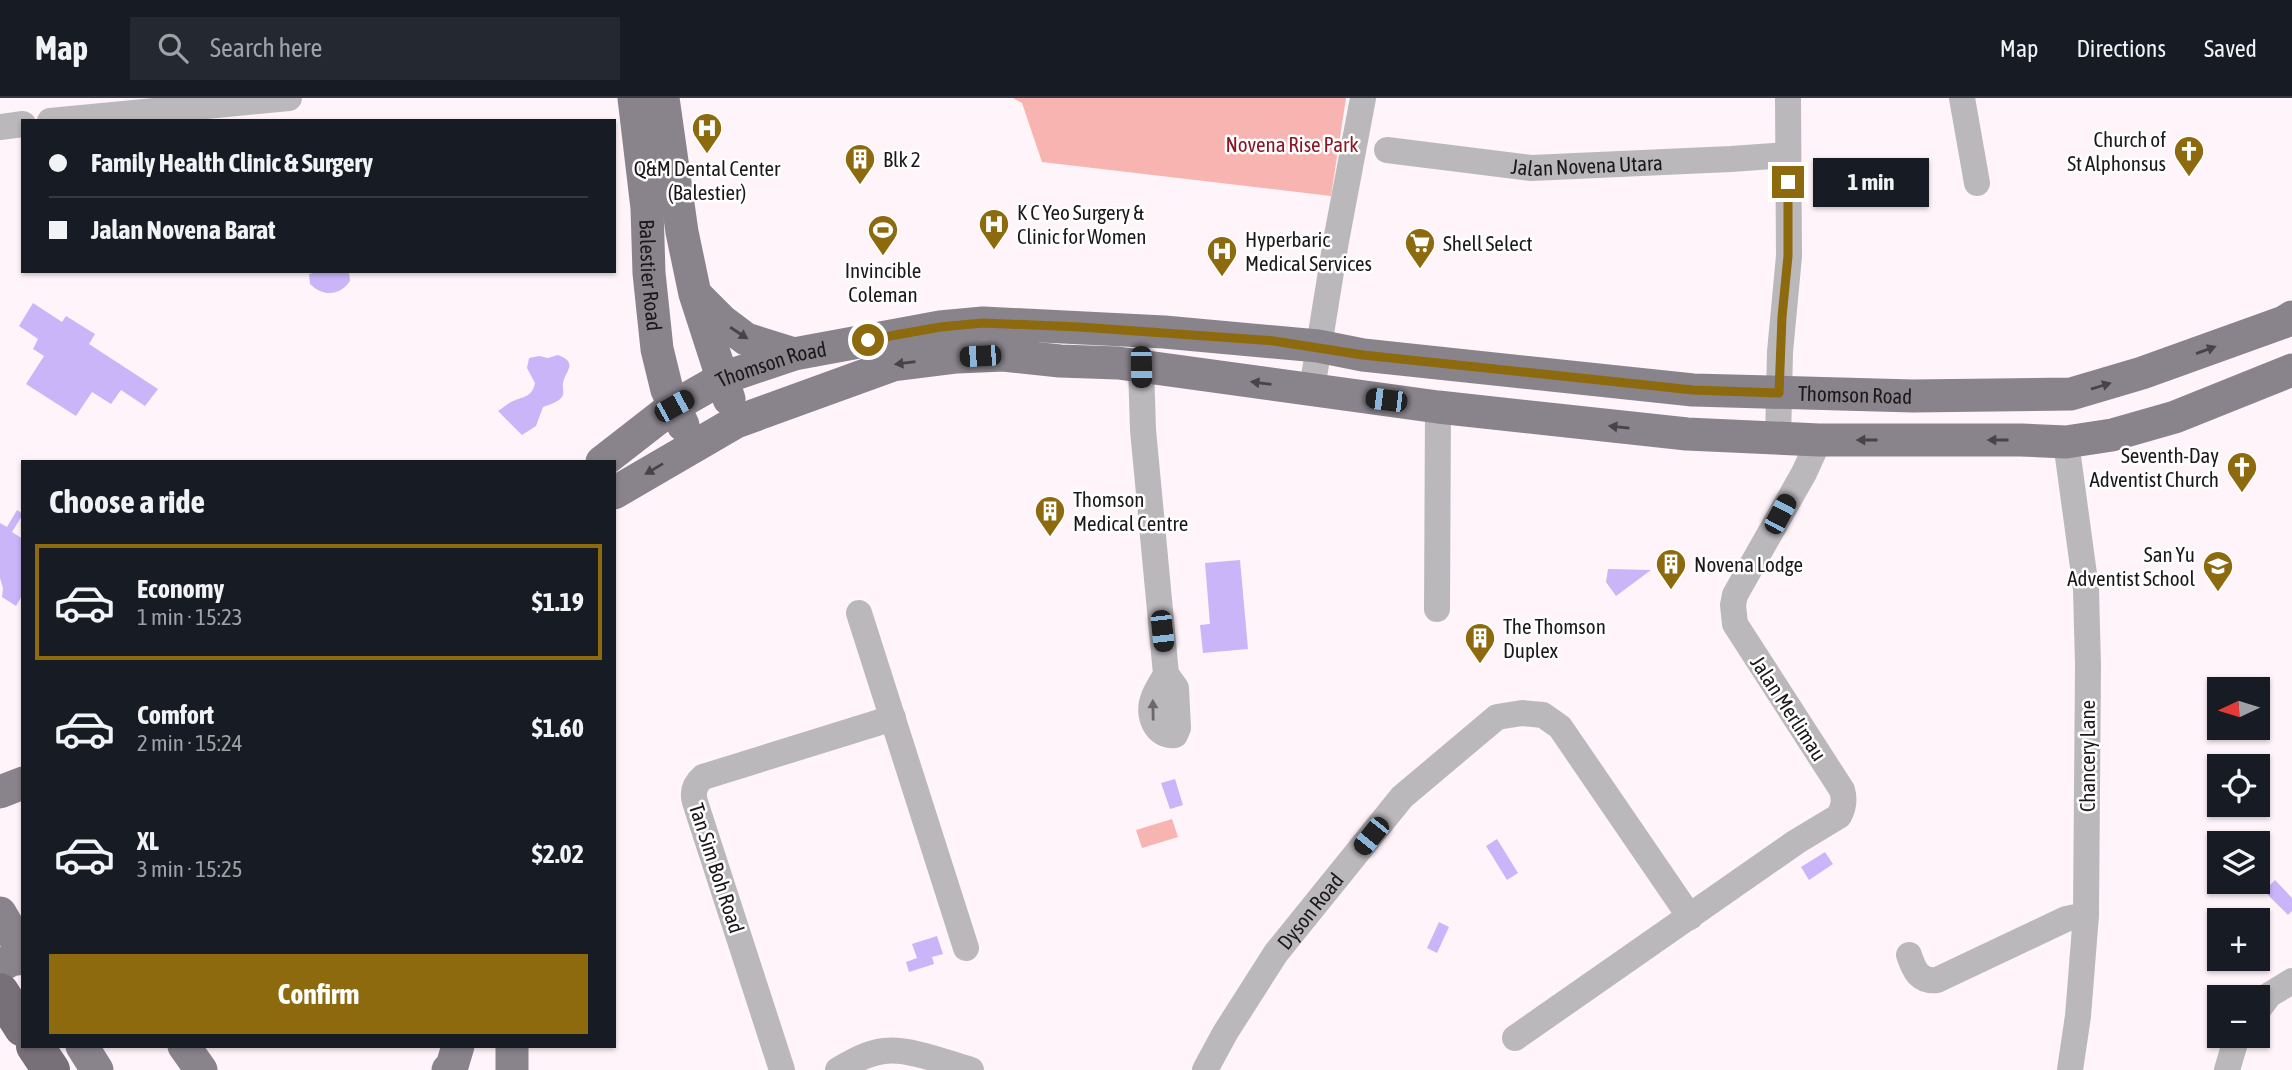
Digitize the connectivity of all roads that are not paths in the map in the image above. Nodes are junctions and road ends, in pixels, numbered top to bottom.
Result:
1 (289, 98) edge
2 (634, 98) edge
3 (663, 98) edge
4 (1363, 98) edge
5 (1788, 98) edge
6 (1962, 98) edge
7 (71, 119) edge
8 (21, 124) edge
9 (0, 127) edge
10 (1387, 150) dead end
11 (1788, 155) junction
12 (1977, 183) dead end
13 (695, 294) junction
14 (2292, 317) edge
15 (1318, 346) junction
16 (657, 349) junction
17 (799, 354) junction
18 (1363, 355) junction
19 (1141, 367) junction
20 (2292, 370) edge
21 (723, 378) junction
22 (855, 379) junction
23 (1312, 389) junction
24 (1779, 393) junction
25 (1359, 397) junction
26 (674, 406) junction
27 (1438, 407) junction
28 (736, 422) junction
29 (1778, 439) junction
30 (1819, 440) junction
31 (2067, 442) junction
32 (693, 446) junction
33 (607, 458) edge
34 (616, 492) edge
35 (1437, 610) dead end
36 (859, 613) dead end
37 (1166, 674) dead end
38 (893, 718) junction
39 (0, 913) edge
40 (2085, 915) junction
41 (1690, 917) junction
42 (965, 948) dead end
43 (21, 949) edge
44 (1909, 955) dead end
45 (21, 958) edge
46 (0, 966) edge
47 (2292, 981) edge
48 (0, 992) edge
49 (2270, 994) edge
50 (21, 1025) edge
51 (1515, 1038) dead end
52 (36, 1048) edge
53 (83, 1048) edge
54 (185, 1048) edge
55 (456, 1048) edge
56 (512, 1048) edge
57 (2233, 1048) edge
58 (51, 1070) edge
59 (97, 1070) edge
60 (201, 1070) edge
61 (448, 1070) edge
62 (512, 1070) edge
63 (782, 1070) edge
64 (838, 1070) edge
65 (971, 1070) edge
66 (1205, 1070) edge
67 (2070, 1070) edge
68 (2227, 1070) edge

1 - 7 street
2 - 16 main road, Balestier Road
3 - 13 main road, Balestier Road
4 - 15 street
5 - 11 street
6 - 12 street
8 - 9 street
10 - 11 street, Jalan Novena Utara
11 - 24 street
13 -> 17 main road
13 - 21 main road, Balestier Road
24 -> 14 main road, Thomson Road
15 - 17 main road, Thomson Road
15 - 18 main road, Thomson Road
15 - 23 street
16 - 26 main road, Balestier Road
16 - 33 main road
17 - 21 main road, Thomson Road
17 - 22 main road
18 - 24 main road, Thomson Road
18 - 25 main road
19 -> 22 main road, Thomson Road
23 -> 19 main road, Thomson Road
19 - 37 street
20 - 31 main road, Thomson Road
21 - 26 main road, Thomson Road
21 - 28 main road, Balestier Road
22 - 28 main road, Thomson Road
23 - 25 main road, Thomson Road
24 - 29 street
25 - 27 main road, Thomson Road
26 - 32 main road, Balestier Road
26 - 33 main road, Thomson Road
29 -> 27 main road, Thomson Road
27 - 35 street
28 - 32 main road, Thomson Road
29 - 30 main road, Thomson Road
31 -> 30 main road, Thomson Road
30 - 41 street, Jalan Merlimau
31 - 40 street, Chancery Lane
32 -> 34 main road, Thomson Road
36 - 38 street
38 - 42 street
38 - 63 street, Tan Sim Boh Road
39 - 43 main road
40 - 44 street
40 - 67 street, Chancery Lane
41 - 51 street, Jalan Merlimau
41 - 66 street, Dyson Road
45 - 46 main road
47 - 49 street
48 - 50 highway
52 - 58 highway
53 - 59 main road
54 - 60 main road
55 - 61 main road
56 - 62 main road
57 - 68 street
64 - 65 street

